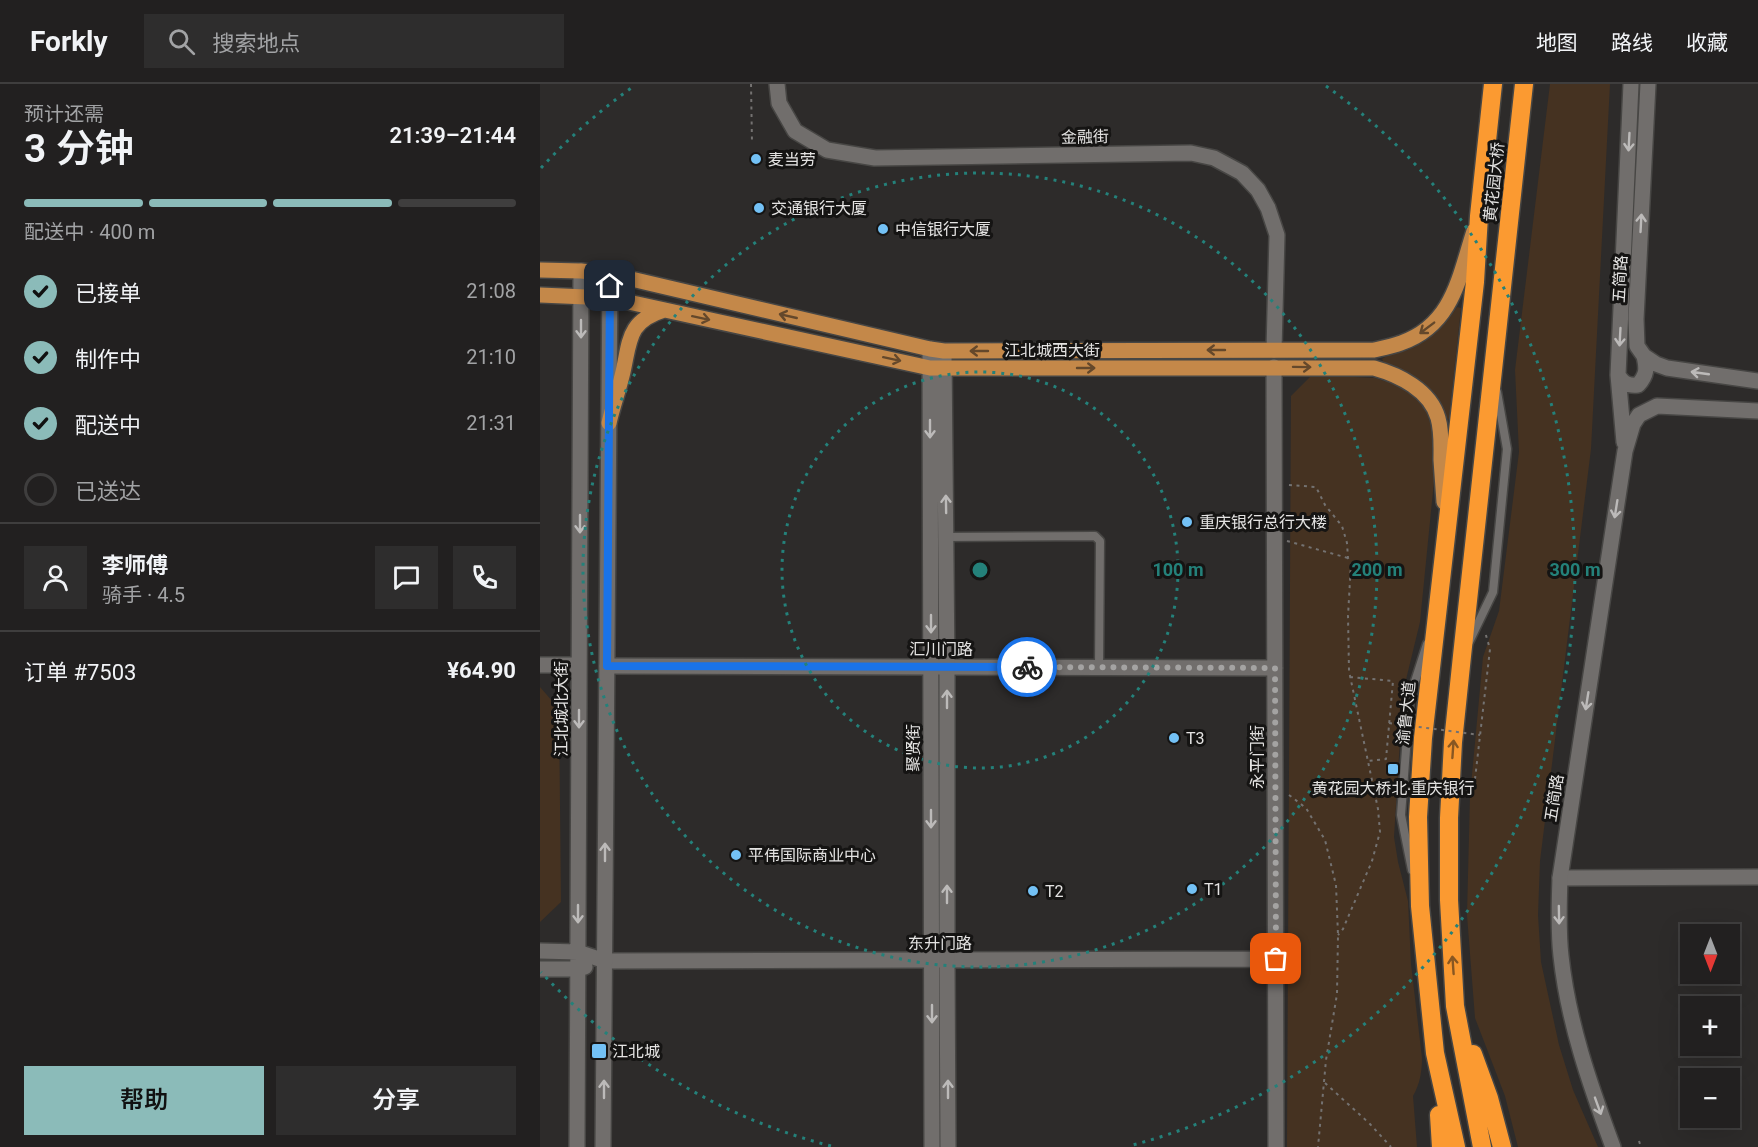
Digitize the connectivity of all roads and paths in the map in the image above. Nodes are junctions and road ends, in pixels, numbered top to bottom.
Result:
1 (751, 84) edge
2 (777, 84) edge
3 (1493, 84) edge
4 (1524, 84) edge
5 (1631, 84) edge
6 (1648, 84) edge
7 (752, 143) dead end
8 (540, 270) edge
9 (581, 271) junction
10 (610, 274) junction
11 (1467, 281) junction
12 (540, 295) edge
13 (581, 296) junction
14 (610, 298) junction
15 (664, 310) junction
16 (937, 350) junction
17 (1274, 350) junction
18 (1644, 356) junction
19 (1274, 367) junction
20 (937, 368) junction
21 (1492, 370) junction
22 (1618, 375) junction
23 (1758, 381) edge
24 (1758, 411) edge
25 (609, 423) junction
26 (1625, 451) junction
27 (1274, 484) junction
28 (1446, 530) junction
29 (946, 537) junction
30 (1275, 537) junction
31 (1348, 558) junction
32 (1481, 618) junction
33 (1462, 656) junction
34 (540, 665) edge
35 (579, 665) junction
36 (607, 666) junction
37 (931, 667) junction
38 (947, 667) junction
39 (1099, 667) junction
40 (1275, 668) junction
41 (1350, 677) junction
42 (1389, 723) junction
43 (1480, 735) junction
44 (1368, 761) junction
45 (1475, 779) dead end
46 (1275, 784) junction
47 (1758, 877) edge
48 (1560, 878) junction
49 (1338, 935) junction
50 (540, 951) edge
51 (578, 952) junction
52 (1276, 959) junction
53 (604, 961) junction
54 (939, 961) junction
55 (540, 969) edge
56 (578, 969) junction
57 (1455, 1006) junction
58 (1435, 1053) junction
59 (1325, 1083) junction
60 (1639, 1141) dead end
61 (577, 1147) edge
62 (603, 1147) edge
63 (932, 1147) edge
64 (948, 1147) edge
65 (1276, 1147) edge
66 (1318, 1147) edge
67 (1391, 1147) edge
68 (1441, 1147) edge
69 (1456, 1147) edge
70 (1482, 1147) edge
71 (1502, 1147) edge
72 (1613, 1147) edge
73 (1641, 1147) edge

1 - 7 path
2 - 17 street, 金融街
3 - 11 highway, 黄花园大桥
4 - 21 highway, 黄花园大桥
5 -> 22 street, 五简路
18 -> 6 street, 五简路
8 - 9 main road, 江北城西大街
9 - 10 main road, 江北城西大街
9 - 13 street, 江北城北大街
10 - 14 street
16 -> 10 main road, 江北城西大街
11 -> 17 main road, 江北城西大街
11 - 28 highway, 渝鲁大道
12 - 13 main road, 江北城西大街
13 - 14 main road, 江北城西大街
13 -> 35 street, 江北城北大街
14 - 15 main road, 江北城西大街
14 - 25 street
15 -> 20 main road, 江北城西大街
15 - 25 main road
17 -> 16 main road, 江北城西大街
16 - 20 street, 聚贤街
18 - 22 street
23 -> 18 street
20 -> 19 main road, 江北城西大街
19 - 27 street, 永平门街
19 -> 28 main road, 江北城西大街
29 -> 20 street, 聚贤街
20 -> 37 street, 聚贤街
21 - 32 lane
21 - 33 highway
22 - 26 street, 五简路
24 - 26 street, 五简路
25 - 36 street
26 -> 48 street, 五简路
27 - 30 street, 永平门街
27 - 31 path
28 - 58 highway, 渝鲁大道
29 - 38 street, 聚贤街
29 - 39 lane
30 - 31 path
30 - 40 street, 永平门街
31 - 41 path
32 - 33 lane
32 - 43 path
57 -> 33 highway
34 - 35 street
35 -> 51 street, 江北城北大街
36 - 37 street, 汇川门路
53 -> 36 street
37 - 38 street, 汇川门路
37 -> 54 street, 聚贤街
38 - 39 street, 汇川门路
54 -> 38 street, 聚贤街
39 - 40 street, 汇川门路
40 - 46 street, 永平门街
41 - 42 path
41 - 44 path
42 - 43 path, bridge
42 - 44 path
43 - 45 path
44 - 49 path
46 - 49 path
46 - 52 street, 永平门街
47 - 48 street
48 -> 72 street, 五简路
49 - 59 path
50 - 51 street, 东升门路
51 - 53 street, 东升门路
51 - 56 street, 江北城北大街
52 - 54 street, 东升门路
52 - 65 street, 永平门街
53 - 54 street, 东升门路
53 - 56 street, 东升门路
62 -> 53 street
54 -> 63 street, 聚贤街
64 -> 54 street, 聚贤街
55 - 56 street, 东升门路
56 - 61 street, 江北城北大街
57 - 70 highway
57 - 71 highway
58 - 68 highway
58 - 69 highway, 渝鲁大道
59 - 66 path
59 - 67 path
60 - 73 path

